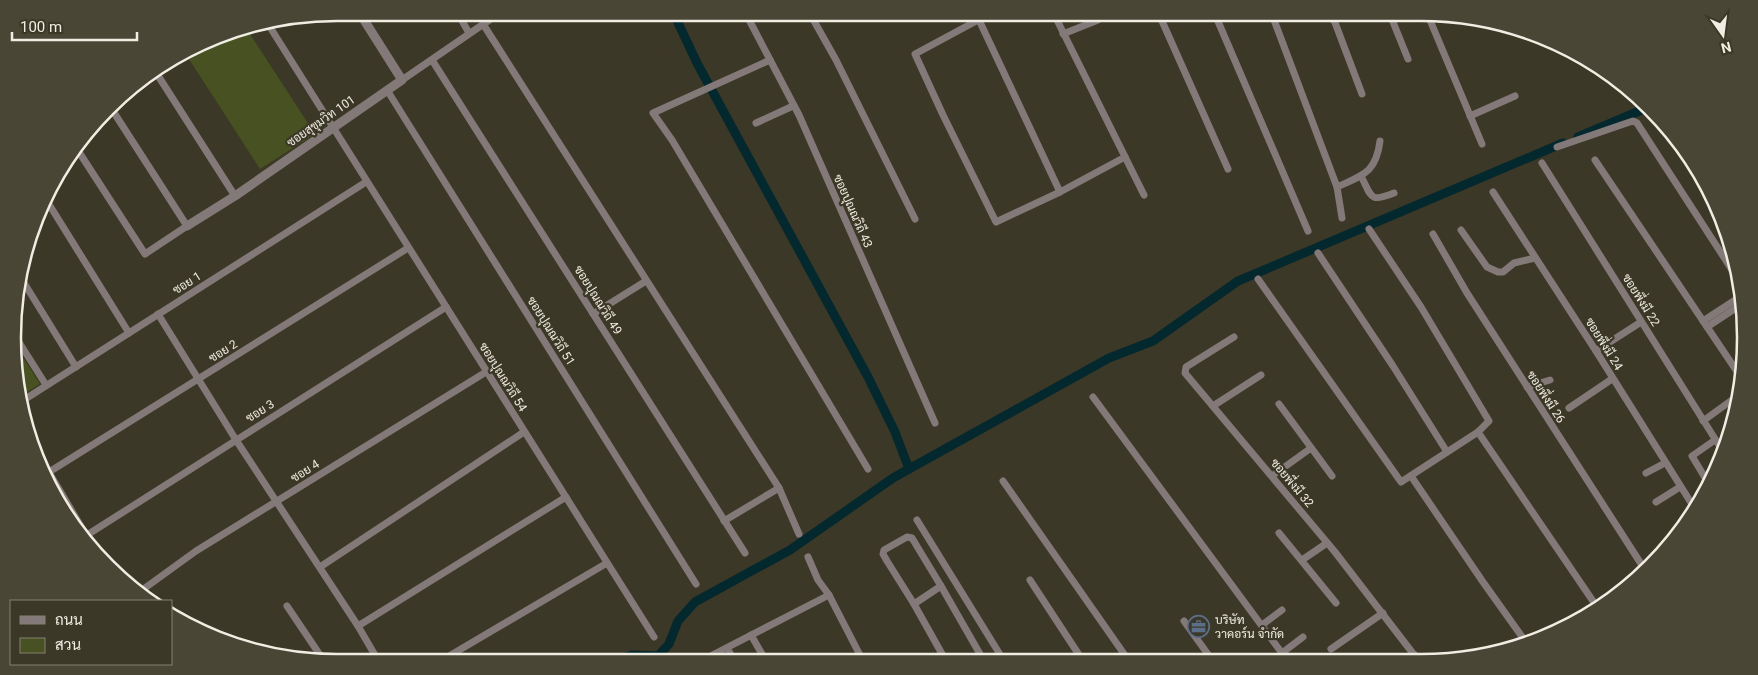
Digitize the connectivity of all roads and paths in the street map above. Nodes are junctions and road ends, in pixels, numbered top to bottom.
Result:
1 (365, 21) edge
2 (463, 21) edge
3 (488, 21) edge
4 (750, 21) edge
5 (814, 21) edge
6 (976, 21) edge
7 (978, 21) edge
8 (1057, 21) edge
9 (1096, 21) edge
10 (1162, 21) edge
11 (1218, 21) edge
12 (1274, 21) edge
13 (1334, 21) edge
14 (1393, 21) edge
15 (1431, 22) edge
16 (483, 24) junction
17 (271, 28) edge
18 (469, 33) junction
19 (1063, 34) junction
20 (1408, 59) dead end
21 (432, 60) junction
22 (770, 60) junction
23 (159, 77) edge
24 (402, 80) junction
25 (387, 90) junction
26 (1362, 94) dead end
27 (1516, 96) dead end
28 (793, 106) junction
29 (115, 113) edge
30 (1470, 116) junction
31 (756, 124) dead end
32 (332, 128) junction
33 (1380, 141) dead end
34 (1482, 144) dead end
35 (1556, 147) dead end
36 (81, 154) edge
37 (1125, 157) junction
38 (1595, 160) dead end
39 (1542, 162) dead end
40 (1228, 169) dead end
41 (1361, 176) junction
42 (366, 182) junction
43 (1337, 187) junction
44 (1060, 192) junction
45 (1493, 192) dead end
46 (1394, 193) dead end
47 (1144, 195) dead end
48 (235, 196) junction
49 (50, 206) edge
50 (1342, 218) dead end
51 (915, 219) dead end
52 (187, 226) junction
53 (1369, 230) dead end
54 (1461, 230) dead end
55 (1308, 231) dead end
56 (1433, 234) dead end
57 (408, 248) junction
58 (1318, 253) dead end
59 (1535, 258) junction
60 (1728, 263) edge
61 (1258, 279) dead end
62 (646, 281) junction
63 (26, 285) edge
64 (1735, 301) edge
65 (446, 307) junction
66 (1735, 308) edge
67 (158, 314) junction
68 (594, 314) junction
69 (1641, 322) junction
70 (1705, 324) junction
71 (129, 333) junction
72 (1234, 337) dead end
73 (21, 346) edge
74 (1596, 351) junction
75 (76, 367) junction
76 (1735, 369) edge
77 (486, 372) junction
78 (1261, 375) dead end
79 (198, 379) junction
80 (1612, 379) junction
81 (1550, 380) dead end
82 (46, 386) junction
83 (1527, 388) junction
84 (1093, 396) dead end
85 (27, 397) edge
86 (1730, 401) edge
87 (1279, 404) dead end
88 (1213, 406) junction
89 (1569, 408) dead end
90 (1703, 421) junction
91 (935, 423) dead end
92 (524, 432) junction
93 (1478, 432) junction
94 (236, 440) junction
95 (1715, 440) junction
96 (1718, 444) edge
97 (1312, 448) junction
98 (1447, 452) junction
99 (1664, 463) junction
100 (868, 469) dead end
101 (50, 470) edge
102 (1646, 473) dead end
103 (1272, 476) junction
104 (1332, 476) dead end
105 (1411, 476) junction
106 (1704, 476) edge
107 (1002, 481) dead end
108 (1680, 487) junction
109 (778, 488) junction
110 (566, 497) junction
111 (276, 502) junction
112 (1656, 502) dead end
113 (1690, 502) edge
114 (917, 520) dead end
115 (724, 521) junction
116 (1279, 532) dead end
117 (90, 533) edge
118 (799, 534) dead end
119 (1327, 543) junction
120 (745, 553) dead end
121 (808, 557) dead end
122 (1302, 560) junction
123 (607, 563) junction
124 (1641, 564) edge
125 (320, 567) junction
126 (1030, 580) dead end
127 (696, 584) dead end
128 (941, 586) junction
129 (145, 588) edge
130 (829, 595) junction
131 (1593, 602) edge
132 (1336, 603) dead end
133 (914, 604) junction
134 (287, 606) dead end
135 (1282, 610) dead end
136 (1384, 613) junction
137 (1184, 621) dead end
138 (1262, 625) junction
139 (358, 626) junction
140 (752, 635) junction
141 (1303, 637) dead end
142 (1522, 637) edge
143 (654, 638) dead end
144 (727, 648) junction
145 (1331, 649) dead end
146 (319, 653) edge
147 (1282, 653) joint
148 (374, 654) edge
149 (453, 654) edge
150 (715, 654) edge
151 (730, 654) edge
152 (762, 654) edge
153 (859, 654) edge
154 (942, 654) edge
155 (980, 654) edge
156 (1000, 654) edge
157 (1078, 654) edge
158 (1125, 654) edge
159 (1208, 654) edge
160 (1414, 654) edge

1 - 24 street
2 - 18 street
3 - 16 street
4 - 22 street, ซอยปุณณวิถี 43
5 - 51 street
6 - 44 street
7 - 44 street
8 - 19 street
9 - 19 street
10 - 40 street
11 - 55 street
12 - 43 street
13 - 26 street
14 - 20 street
15 - 30 street
16 - 18 street
16 - 62 street
17 - 32 street, ซอยปุณณวิถี 54
18 - 21 street
19 - 37 street
21 - 24 street
21 - 68 street, ซอยปุณณวิถี 49
22 - 28 street, ซอยปุณณวิถี 43
22 - 100 street
23 - 48 street
24 - 25 street, ซอยสุขุมวิท 101
25 - 32 street, ซอยสุขุมวิท 101
25 - 127 street, ซอยปุณณวิถี 51
27 - 30 street
28 - 31 street
28 - 91 street, ซอยปุณณวิถี 43
29 - 52 street
30 - 34 street
32 - 42 street, ซอยปุณณวิถี 54
32 - 48 street, ซอยสุขุมวิท 101
33 - 41 street
35 - 60 street
36 - 52 street
37 - 44 street
37 - 47 street
38 - 70 street
39 - 69 street, ซอยพึ่งมี 22
41 - 43 street
41 - 46 street
42 - 57 street, ซอยปุณณวิถี 54
42 - 67 street, ซอย 1
43 - 50 street
45 - 59 street, ซอยพึ่งมี 24
48 - 52 street, ซอยสุขุมวิท 101
49 - 71 street
53 - 93 street
54 - 59 street
56 - 83 street, ซอยพึ่งมี 26
57 - 65 street, ซอยปุณณวิถี 54
57 - 79 street, ซอย 2
58 - 98 street
59 - 74 street, ซอยพึ่งมี 24
61 - 105 street
62 - 68 street
62 - 109 street
63 - 75 street
64 - 70 street
65 - 77 street, ซอยปุณณวิถี 54
65 - 94 street, ซอย 3
66 - 70 street
67 - 71 street, ซอย 1
67 - 79 street
68 - 115 street, ซอยปุณณวิถี 49
69 - 74 street
69 - 90 street, ซอยพึ่งมี 22
70 - 76 street
71 - 75 street, ซอย 1
72 - 88 street, ซอยพึ่งมี 32
73 - 82 street
74 - 80 street, ซอยพึ่งมี 24
75 - 82 street, ซอย 1
77 - 92 street, ซอยปุณณวิถี 54
77 - 111 street, ซอย 4
78 - 88 street
79 - 94 street
79 - 101 street, ซอย 2
80 - 89 street
80 - 99 street, ซอยพึ่งมี 24
81 - 83 street
82 - 85 street, ซอย 1
83 - 124 street, ซอยพึ่งมี 26
84 - 138 street
86 - 90 street
87 - 97 street
88 - 103 street, ซอยพึ่งมี 32
90 - 95 street, ซอยพึ่งมี 22
92 - 110 street, ซอยปุณณวิถี 54
92 - 125 street
93 - 98 street
93 - 131 street
94 - 111 street
94 - 117 street, ซอย 3
95 - 96 street, ซอยพึ่งมี 22
95 - 106 street
97 - 103 street
97 - 104 street
98 - 105 street
99 - 102 street
99 - 108 street, ซอยพึ่งมี 24
103 - 119 street, ซอยพึ่งมี 32
105 - 142 street
107 - 158 street
108 - 112 street
108 - 113 street, ซอยพึ่งมี 24
109 - 115 street
109 - 118 street
110 - 123 street, ซอยปุณณวิถี 54
110 - 139 street
111 - 125 street
111 - 129 street, ซอย 4
114 - 156 street
115 - 120 street, ซอยปุณณวิถี 49
116 - 122 street
119 - 122 street
119 - 136 street, ซอยพึ่งมี 32
121 - 130 street
122 - 132 street
123 - 143 street, ซอยปุณณวิถี 54
123 - 149 street
125 - 139 street
126 - 157 street
128 - 133 street
128 - 133 street
128 - 155 street
130 - 140 street
130 - 153 street
133 - 154 street
134 - 146 street
135 - 138 street
136 - 145 street
136 - 160 street, ซอยพึ่งมี 32
137 - 159 street
138 - 147 street
139 - 148 street
140 - 144 street
140 - 152 street
141 - 147 street
144 - 150 street
144 - 151 street

